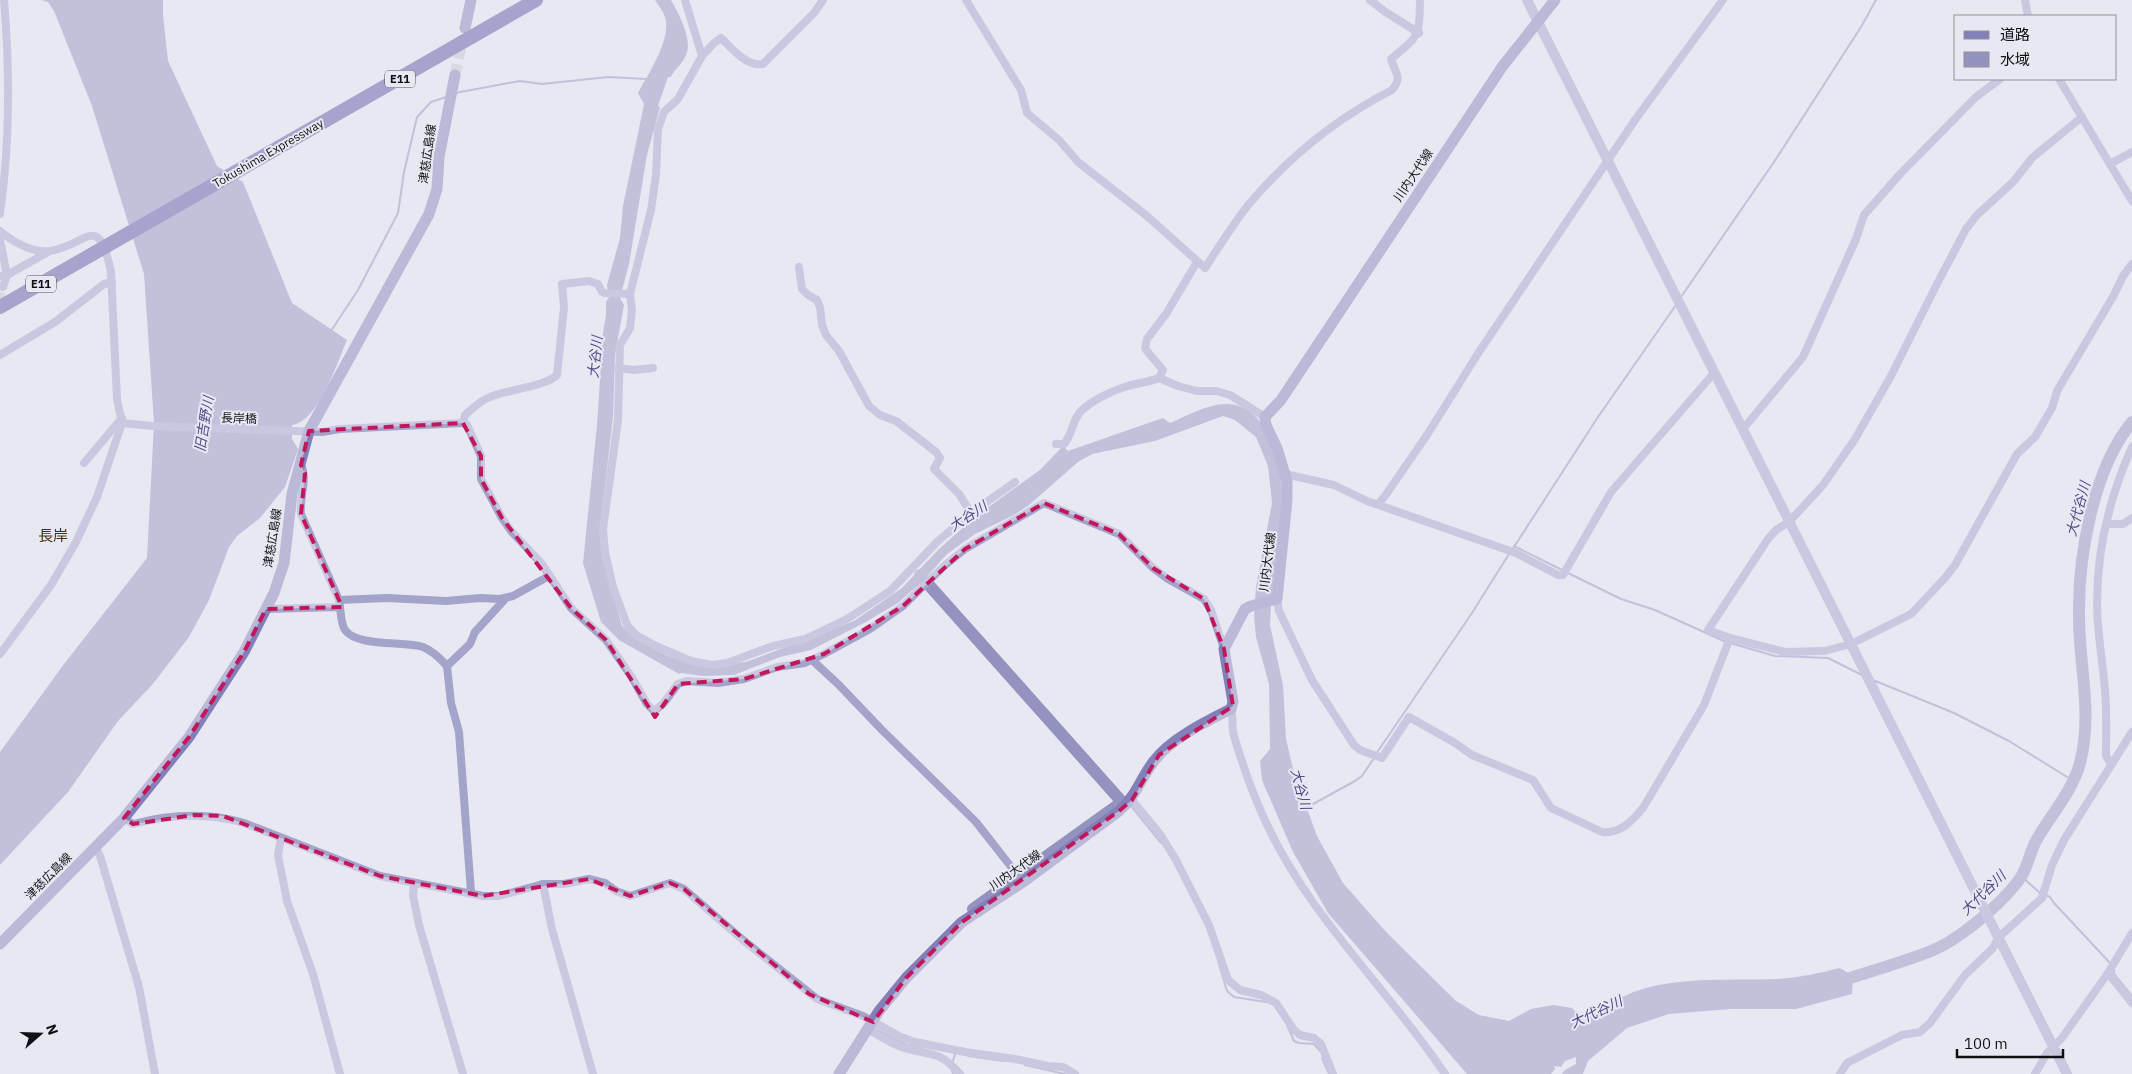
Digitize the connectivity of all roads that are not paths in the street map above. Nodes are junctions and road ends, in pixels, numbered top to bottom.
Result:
1 (4, 0) edge
2 (471, 0) edge
3 (536, 0) edge
4 (685, 0) edge
5 (823, 0) edge
6 (966, 0) edge
7 (1370, 0) edge
8 (1420, 0) edge
9 (1527, 0) edge
10 (1555, 0) edge
11 (1723, 0) edge
12 (2025, 0) edge
13 (2028, 15) edge
14 (1538, 22) junction
15 (465, 28) tunnel mouth
16 (1418, 32) junction
17 (702, 56) junction
18 (455, 74) tunnel mouth
19 (1999, 80) edge
20 (2060, 80) edge
21 (2082, 116) junction
22 (2132, 152) edge
23 (1608, 161) junction
24 (2110, 164) junction
25 (2132, 201) edge
26 (0, 214) edge
27 (0, 231) edge
28 (0, 240) edge
29 (50, 251) junction
30 (87, 258) junction
31 (1197, 262) junction
32 (2132, 264) edge
33 (799, 267) dead end
34 (3, 275) edge
35 (112, 282) junction
36 (3, 286) dead end
37 (627, 294) junction
38 (0, 307) edge
39 (0, 315) edge
40 (0, 355) edge
41 (618, 368) junction
42 (653, 368) dead end
43 (1714, 373) junction
44 (1160, 378) junction
45 (1265, 416) junction
46 (122, 421) junction
47 (463, 422) junction
48 (1743, 429) junction
49 (309, 431) junction
50 (1056, 444) dead end
51 (2132, 447) edge
52 (84, 463) dead end
53 (301, 465) junction
54 (1285, 474) junction
55 (1015, 482) dead end
56 (1379, 503) junction
57 (971, 512) junction
58 (2132, 518) edge
59 (1789, 522) junction
60 (2106, 524) junction
61 (549, 576) junction
62 (506, 598) junction
63 (1275, 600) junction
64 (339, 603) junction
65 (266, 609) junction
66 (1730, 638) junction
67 (1851, 644) junction
68 (1224, 649) junction
69 (0, 654) edge
70 (812, 660) junction
71 (447, 666) junction
72 (1231, 710) junction
73 (2132, 732) edge
74 (2111, 764) junction
75 (1132, 800) junction
76 (124, 818) junction
77 (281, 838) junction
78 (96, 848) junction
79 (1023, 882) junction
80 (414, 883) junction
81 (544, 889) junction
82 (471, 892) junction
83 (2132, 933) edge
84 (1996, 934) junction
85 (0, 944) edge
86 (2108, 973) junction
87 (2132, 1003) edge
88 (869, 1023) junction
89 (2053, 1046) junction
90 (958, 1072) edge
91 (154, 1074) edge
92 (340, 1074) edge
93 (463, 1074) edge
94 (593, 1074) edge
95 (839, 1074) edge
96 (1074, 1074) edge
97 (1333, 1074) edge
98 (1445, 1074) edge
99 (1840, 1074) edge
100 (2035, 1074) edge
101 (2067, 1074) edge

1 - 26 street
2 - 15 main road
3 - 30 highway, Tokushima Expressway / E11
4 - 17 street
5 - 17 street
6 - 31 street
7 - 16 street
8 - 16 street
9 - 14 street
10 - 14 main road, 川内大代線
11 - 23 street
12 - 13 street
14 - 23 street
14 - 45 main road, 川内大代線
16 - 31 street
17 - 37 street
18 - 49 main road, 津慈広島線
19 - 48 street
20 - 21 street
21 - 24 street
21 - 59 street
22 - 24 street
23 - 43 street
23 - 56 street
24 - 25 street
27 - 29 street
28 - 34 street
29 - 34 street
29 - 35 street
30 - 38 highway, Tokushima Expressway / E11
30 - 39 highway
31 - 44 street
32 - 67 street
33 - 57 street
34 - 36 street
35 - 40 street
35 - 46 street
37 - 41 street
37 - 47 street
41 - 42 street
41 - 57 street
43 - 48 street
43 - 56 street
44 - 45 street
44 - 50 street
45 - 54 main road, 川内大代線
46 - 49 street, 長岸橋
46 - 52 street
46 - 69 street
47 - 49 street, 長岸橋
47 - 61 street
48 - 59 street
49 - 53 main road, 津慈広島線
51 - 60 street
53 - 64 street
53 - 65 main road, 津慈広島線
54 - 56 street
54 - 63 main road, 川内大代線
55 - 57 street
58 - 60 street
59 - 66 street
59 - 67 street
60 - 74 street
61 - 62 street
61 - 70 street
62 - 64 street
62 - 71 street
63 - 66 street
63 - 68 main road, 川内大代線
64 - 65 street
64 - 71 street
65 - 76 main road, 津慈広島線
66 - 67 street
67 - 84 street
68 - 70 street
68 - 72 main road
70 - 79 street
71 - 82 street
72 - 75 main road, 川内大代線
72 - 98 street
73 - 74 street
74 - 84 street
75 - 79 main road, 川内大代線
75 - 97 street
76 - 77 street
76 - 78 main road, 津慈広島線
77 - 80 street
77 - 92 street
78 - 85 main road, 津慈広島線
78 - 91 street
79 - 88 main road, 川内大代線
80 - 82 street
80 - 93 street
81 - 82 street
81 - 88 street
81 - 94 street
83 - 86 street
84 - 89 street
84 - 99 street
86 - 87 street
86 - 89 street
88 - 90 street
88 - 95 main road, 川内大代線
88 - 96 street
89 - 100 street
89 - 101 street

